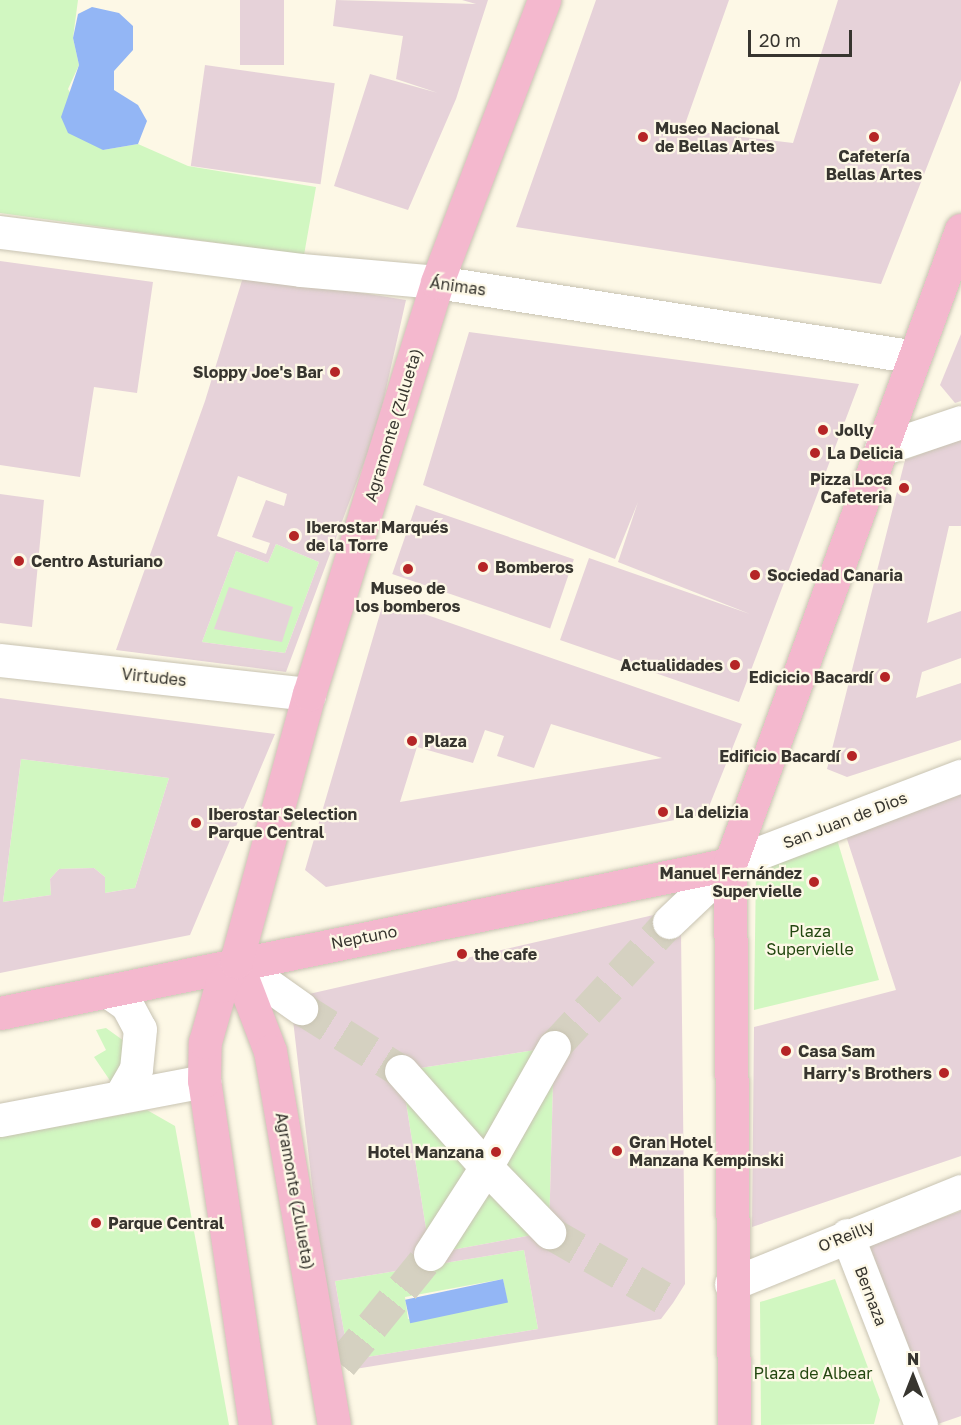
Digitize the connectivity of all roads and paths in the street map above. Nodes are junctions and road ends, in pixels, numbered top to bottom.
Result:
1 (543, 0) edge
2 (961, 230) edge
3 (0, 232) edge
4 (437, 282) junction
5 (914, 357) junction
6 (961, 422) edge
7 (881, 449) junction
8 (0, 660) edge
9 (309, 694) junction
10 (961, 776) edge
11 (730, 864) junction
12 (669, 922) tunnel mouth
13 (236, 962) junction
14 (110, 993) junction
15 (301, 1008) tunnel mouth
16 (0, 1013) edge
17 (554, 1047) tunnel mouth
18 (402, 1071) tunnel mouth
19 (204, 1081) junction
20 (120, 1097) junction
21 (0, 1120) edge
22 (486, 1167) junction
23 (961, 1191) edge
24 (549, 1232) tunnel mouth
25 (848, 1235) junction
26 (430, 1254) tunnel mouth
27 (731, 1284) junction
28 (255, 1425) edge
29 (334, 1425) edge
30 (734, 1425) edge
31 (921, 1425) edge

1 - 4 main road, Agramonte (Zulueta)
2 - 5 main road
3 - 4 street, Ánimas
4 - 5 street, Ánimas
4 - 9 main road, Agramonte (Zulueta)
5 - 7 main road
6 - 7 street
7 - 11 main road
8 - 9 street, Virtudes
9 - 13 main road, Agramonte (Zulueta)
10 - 11 street, San Juan de Dios
11 - 12 street
11 - 13 main road, Neptuno
11 - 27 main road
13 - 14 main road, Neptuno
13 - 15 street
13 - 19 main road, Agramonte (Zulueta)
13 - 29 main road, Agramonte (Zulueta)
14 - 16 main road, Neptuno
14 - 20 street
17 - 22 street
18 - 22 street
19 - 20 street
19 - 28 main road, Agramonte (Zulueta)
20 - 21 street
22 - 24 street
22 - 26 street
23 - 25 street, O'Reilly
25 - 27 street, O'Reilly
25 - 31 street, Bernaza
27 - 30 main road

